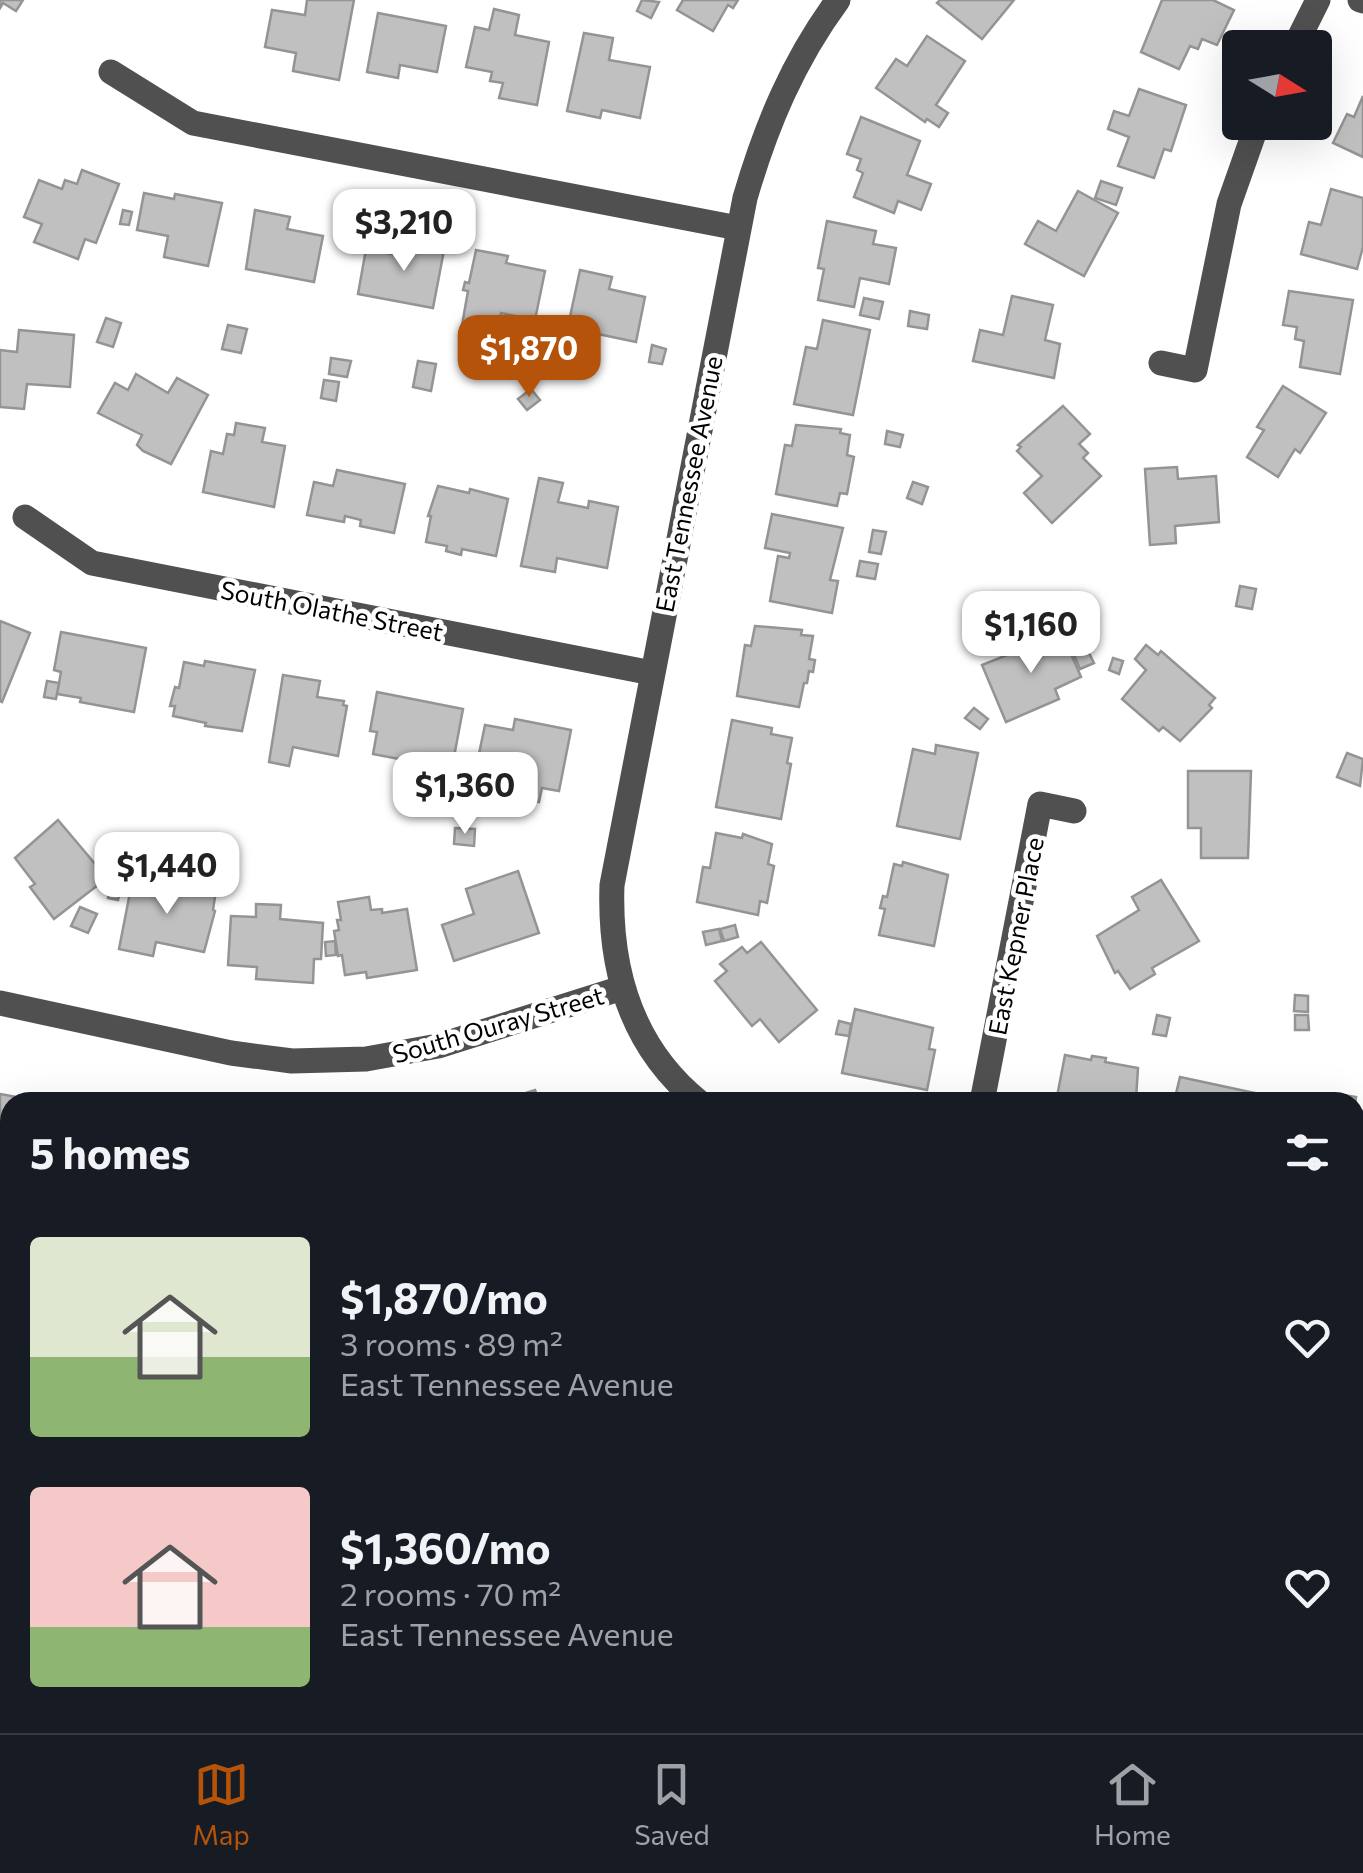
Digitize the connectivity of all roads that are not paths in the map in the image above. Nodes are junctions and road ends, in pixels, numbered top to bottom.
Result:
1 (838, 0) edge
2 (1318, 0) edge
3 (1303, 30) edge
4 (111, 72) dead end
5 (1252, 140) edge
6 (738, 228) junction
7 (1161, 364) dead end
8 (25, 516) dead end
9 (652, 673) junction
10 (1074, 811) dead end
11 (622, 988) junction
12 (0, 1004) edge
13 (690, 1092) edge
14 (984, 1092) edge

1 - 6 street, East Tennessee Avenue
2 - 3 street
4 - 6 street
5 - 7 street
6 - 9 street, East Tennessee Avenue
8 - 9 street, South Olathe Street
9 - 11 street, East Tennessee Avenue
10 - 14 street, East Kepner Place
11 - 12 street, South Ouray Street
11 - 13 street, South Ouray Street

